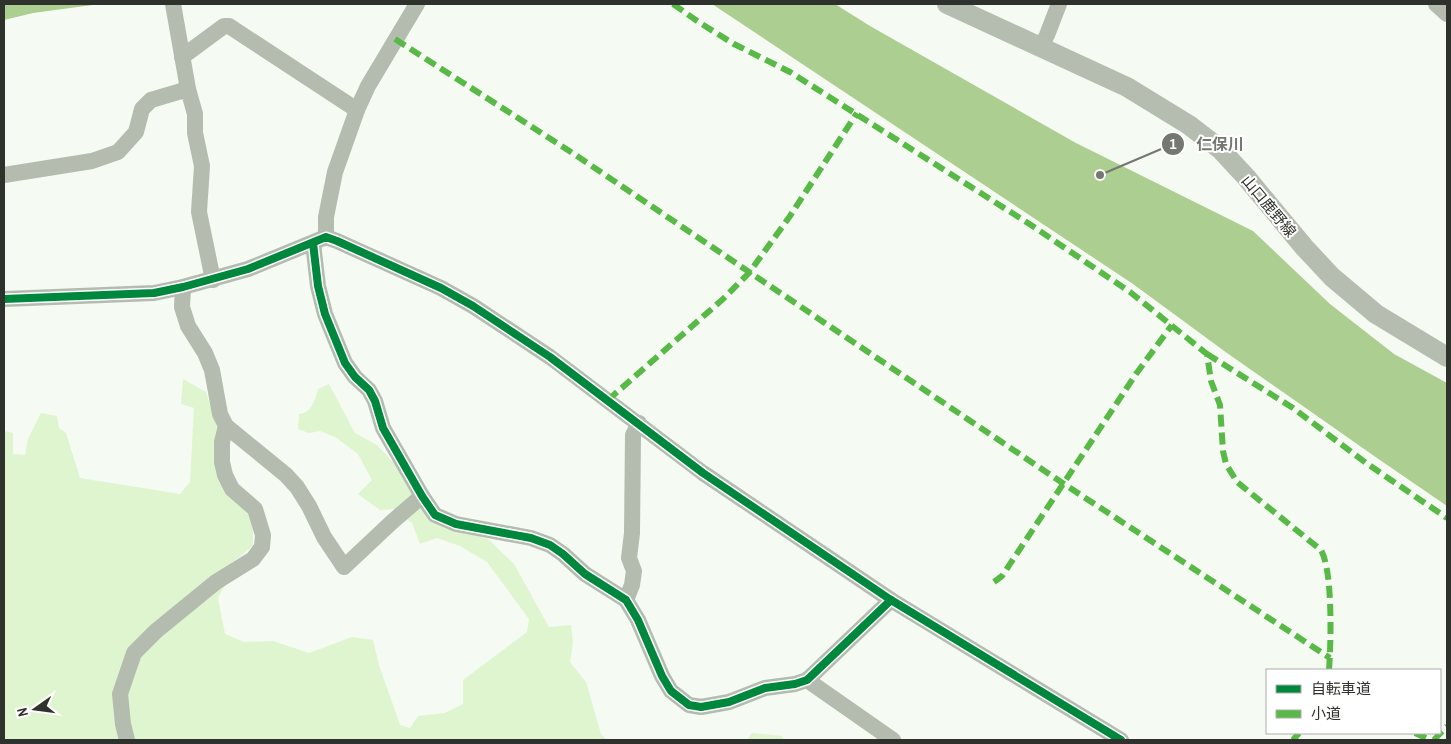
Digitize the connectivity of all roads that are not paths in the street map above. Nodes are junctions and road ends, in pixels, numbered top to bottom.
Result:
1 (173, 4) edge
2 (417, 4) edge
3 (947, 4) edge
4 (1058, 4) edge
5 (1436, 4) edge
6 (1447, 14) edge
7 (1041, 47) junction
8 (182, 57) junction
9 (188, 89) junction
10 (357, 110) junction
11 (4, 175) edge
12 (320, 240) junction
13 (213, 280) junction
14 (182, 287) junction
15 (4, 300) edge
16 (1447, 357) edge
17 (638, 423) junction
18 (226, 426) junction
19 (422, 496) junction
20 (626, 600) junction
21 (891, 600) junction
22 (807, 680) junction
23 (1097, 734) edge
24 (127, 740) edge
25 (893, 740) edge
26 (1121, 740) edge

1 - 8 street
2 - 10 street
3 - 7 main road, 山口鹿野線
4 - 7 street
5 - 6 street
7 - 16 main road, 山口鹿野線
8 - 9 street
8 - 10 street
9 - 11 street
9 - 13 street
10 - 12 street
12 - 13 street
12 - 17 street
12 - 19 street
13 - 14 street
14 - 15 street
14 - 18 street
17 - 20 street
17 - 21 street
18 - 19 street
18 - 24 street
19 - 20 street
20 - 22 street
21 - 22 street
21 - 23 street
22 - 25 street
23 - 26 street

